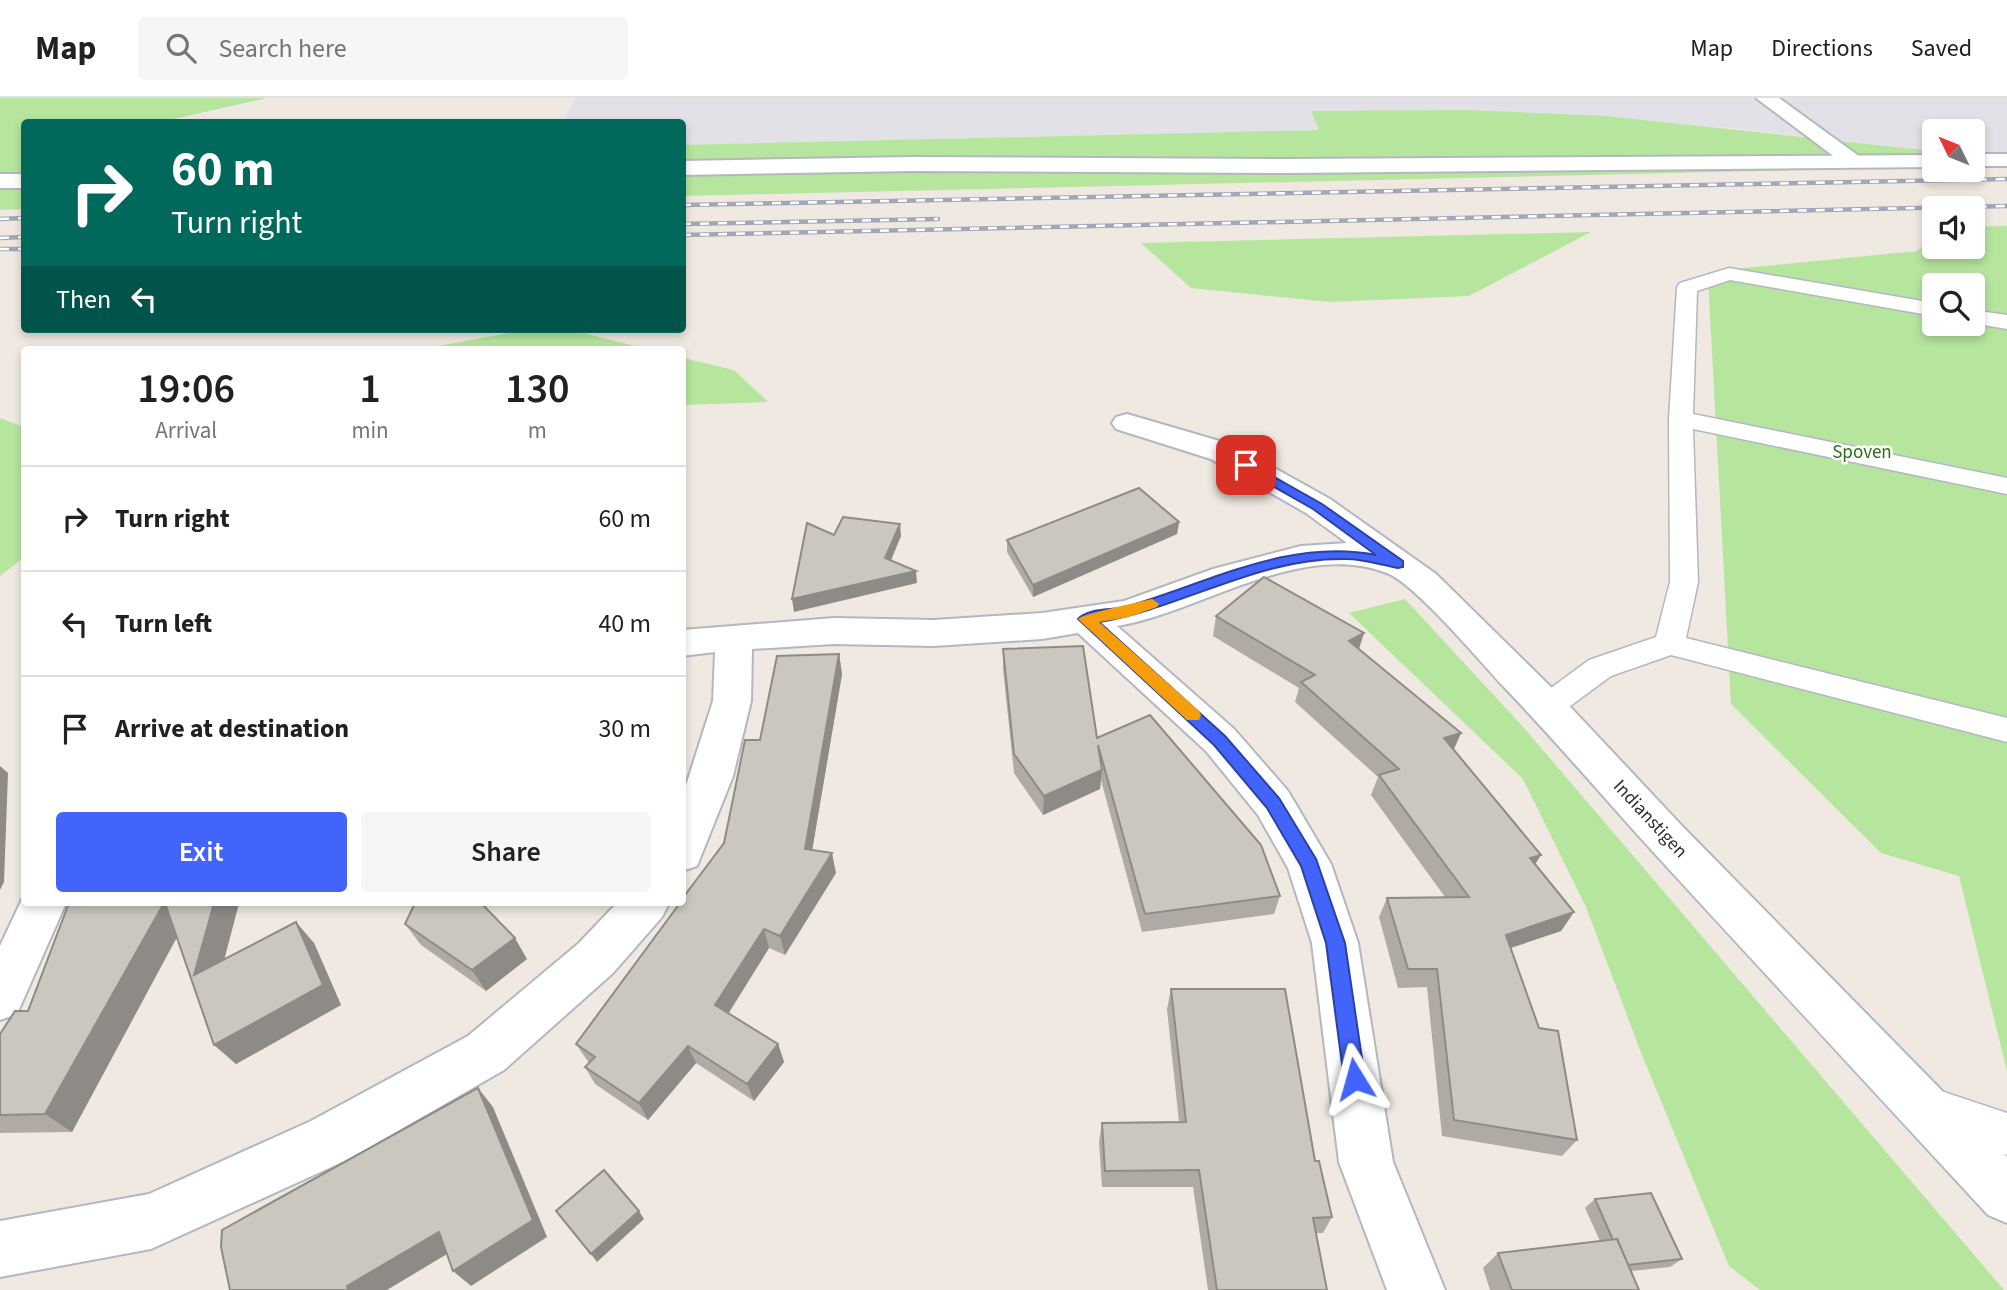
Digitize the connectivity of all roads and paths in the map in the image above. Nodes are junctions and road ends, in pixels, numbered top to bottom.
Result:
1 (1766, 98) edge
2 (1985, 160) edge
3 (2007, 160) edge
4 (1922, 161) edge
5 (1856, 162) junction
6 (686, 168) edge
7 (0, 181) edge
8 (21, 181) edge
9 (1922, 308) edge
10 (1985, 318) edge
11 (2007, 322) edge
12 (1681, 419) junction
13 (1128, 423) dead end
14 (2007, 486) edge
15 (1398, 564) junction
16 (1086, 619) junction
17 (734, 636) junction
18 (686, 642) edge
19 (1670, 644) junction
20 (1547, 707) junction
21 (2007, 730) edge
22 (686, 843) edge
23 (42, 906) edge
24 (643, 906) edge
25 (0, 998) edge
26 (1924, 1106) junction
27 (2007, 1134) edge
28 (2007, 1196) edge
29 (0, 1249) edge
30 (1416, 1290) edge

1 - 5 street
2 - 3 street
4 - 5 street
5 - 6 street
7 - 8 street
9 - 12 lane
10 - 11 lane
12 - 14 lane
12 - 19 lane
13 - 15 street, Indianstigen
15 - 16 street
15 - 20 street, Indianstigen
16 - 17 street
16 - 30 street
17 - 18 street
17 - 22 street
19 - 20 lane
19 - 21 lane
20 - 26 street, Indianstigen
23 - 25 street
24 - 29 street
26 - 27 lane
26 - 28 street, Indianstigen

